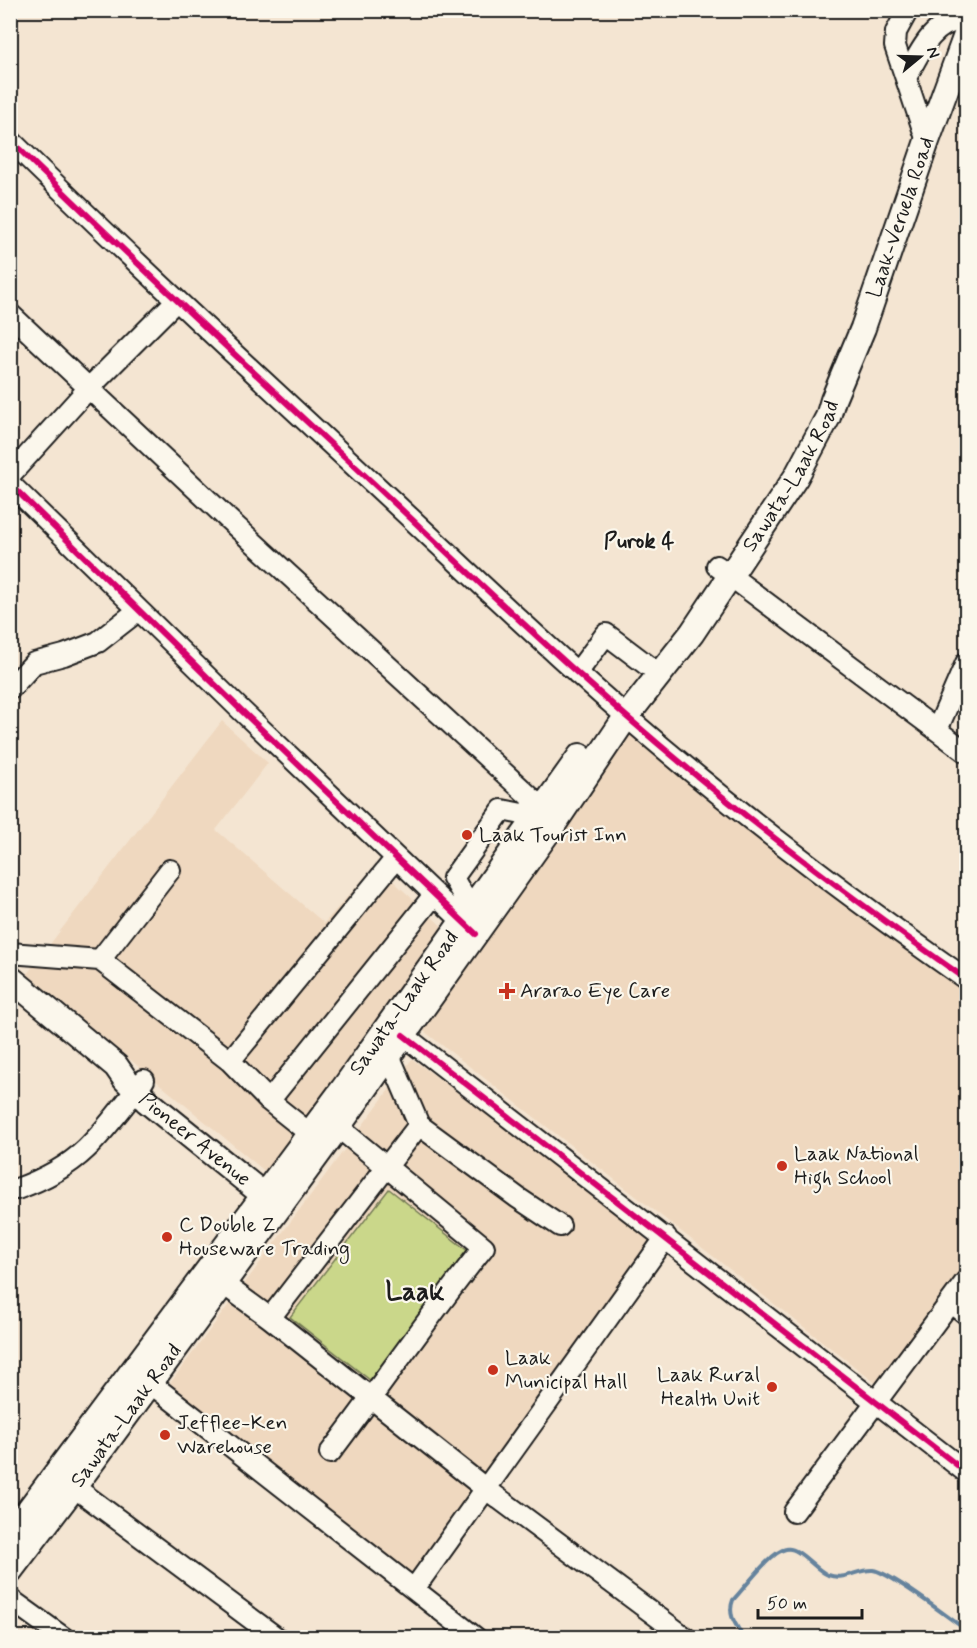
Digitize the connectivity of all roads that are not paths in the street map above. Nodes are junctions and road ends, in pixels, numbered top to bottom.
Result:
1 (908, 10) edge
2 (966, 21) edge
3 (966, 35) edge
4 (906, 78) junction
5 (10, 140) edge
6 (927, 141) junction
7 (176, 301) junction
8 (10, 314) edge
9 (88, 389) junction
10 (833, 400) joint
11 (10, 475) edge
12 (10, 484) edge
13 (10, 502) edge
14 (724, 571) junction
15 (130, 617) junction
16 (966, 663) edge
17 (647, 665) junction
18 (577, 672) junction
19 (10, 689) edge
20 (621, 712) junction
21 (937, 730) junction
22 (966, 752) edge
23 (545, 816) junction
24 (392, 863) junction
25 (170, 870) dead end
26 (431, 900) junction
27 (467, 928) junction
28 (10, 954) edge
29 (100, 960) junction
30 (10, 978) edge
31 (966, 979) edge
32 (403, 1035) junction
33 (389, 1055) junction
34 (230, 1061) junction
35 (140, 1085) junction
36 (269, 1101) junction
37 (419, 1125) junction
38 (338, 1127) junction
39 (309, 1133) junction
40 (387, 1168) junction
41 (17, 1190) dead end
42 (275, 1196) junction
43 (560, 1226) dead end
44 (666, 1237) junction
45 (215, 1277) junction
46 (966, 1281) edge
47 (959, 1308) edge
48 (270, 1318) junction
49 (141, 1376) junction
50 (371, 1399) junction
51 (876, 1401) junction
52 (330, 1453) dead end
53 (966, 1472) edge
54 (65, 1480) junction
55 (486, 1489) junction
56 (794, 1512) dead end
57 (10, 1535) edge
58 (10, 1571) edge
59 (414, 1589) junction
60 (10, 1599) edge
61 (64, 1638) edge
62 (277, 1638) edge
63 (476, 1638) edge
64 (686, 1638) edge

1 - 4 street
2 - 4 street
3 - 6 main road, Laak-Veruela Road
4 - 6 street
5 - 7 street
6 - 10 main road, Laak-Veruela Road
7 - 9 street
7 - 18 street
8 - 9 street
9 - 11 street
9 - 23 street
10 - 14 main road, Sawata-Laak Road
12 - 24 street
13 - 15 street
14 - 17 main road, Sawata-Laak Road
14 - 20 main road, Sawata-Laak Road
14 - 21 street
15 - 19 street
15 - 24 street
16 - 21 street
17 - 18 street
17 - 20 main road, Sawata-Laak Road
18 - 20 street
20 - 23 main road, Sawata-Laak Road
20 - 31 street
21 - 22 street
23 - 27 main road, Sawata-Laak Road
23 - 27 street
24 - 26 street
24 - 34 street
25 - 29 street
26 - 27 street
26 - 36 street
27 - 32 main road, Sawata-Laak Road
27 - 39 main road, Sawata-Laak Road
28 - 29 street
29 - 34 street
30 - 35 main road, Pioneer Avenue
32 - 33 main road, Sawata-Laak Road
32 - 44 street
33 - 37 street
33 - 38 main road, Sawata-Laak Road
34 - 36 street
35 - 41 street
35 - 42 main road, Pioneer Avenue
36 - 39 street
37 - 40 street
37 - 43 street
38 - 40 street
38 - 42 main road, Sawata-Laak Road
39 - 42 main road, Sawata-Laak Road
40 - 48 street
40 - 50 street
42 - 45 main road, Sawata-Laak Road
44 - 51 street
44 - 55 street
45 - 48 street
45 - 49 main road, Sawata-Laak Road
46 - 47 street
47 - 51 street
48 - 50 street
49 - 54 main road, Sawata-Laak Road
49 - 59 street
50 - 52 street
50 - 55 street
51 - 53 street
51 - 56 street
54 - 57 main road, Sawata-Laak Road
54 - 58 main road, Sawata-Laak Road
54 - 62 street
55 - 59 street
55 - 64 street
59 - 63 street
60 - 61 street

